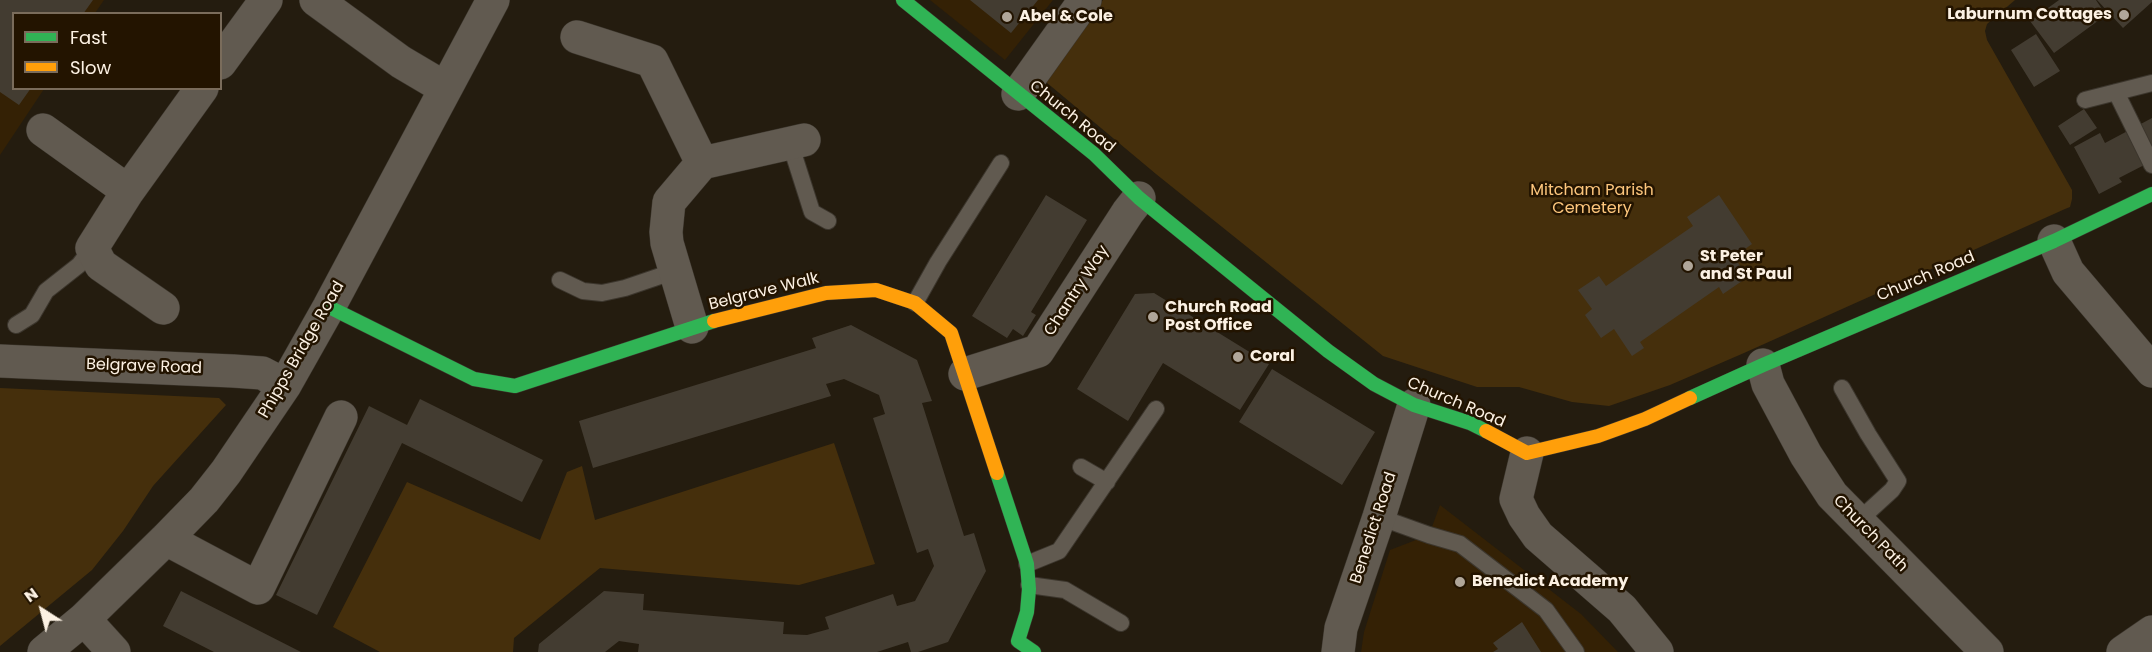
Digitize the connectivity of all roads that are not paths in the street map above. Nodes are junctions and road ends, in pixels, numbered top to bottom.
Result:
1 (266, 0) edge
2 (316, 0) edge
3 (493, 0) edge
4 (903, 0) edge
5 (1084, 0) edge
6 (577, 37) dead end
7 (222, 60) edge
8 (2152, 83) edge
9 (445, 88) junction
10 (201, 90) edge
11 (2116, 92) junction
12 (1018, 94) junction
13 (2085, 100) dead end
14 (43, 130) dead end
15 (797, 141) joint
16 (702, 163) junction
17 (1000, 163) dead end
18 (2152, 165) edge
19 (128, 191) junction
20 (2152, 194) edge
21 (1139, 198) junction
22 (828, 221) dead end
23 (2054, 241) junction
24 (92, 248) junction
25 (675, 271) junction
26 (560, 280) dead end
27 (915, 303) junction
28 (329, 307) junction
29 (163, 308) dead end
30 (16, 325) dead end
31 (692, 327) junction
32 (0, 361) edge
33 (1763, 365) junction
34 (2152, 371) edge
35 (965, 374) junction
36 (285, 385) junction
37 (1842, 388) dead end
38 (1414, 405) junction
39 (1156, 409) dead end
40 (341, 417) dead end
41 (1527, 453) junction
42 (1082, 467) dead end
43 (1107, 482) junction
44 (1380, 517) junction
45 (1857, 522) junction
46 (166, 539) junction
47 (1027, 564) junction
48 (1029, 585) junction
49 (84, 619) junction
50 (1121, 623) dead end
51 (2152, 632) edge
52 (1021, 648) edge
53 (44, 652) edge
54 (114, 652) edge
55 (1338, 652) edge
56 (1576, 652) edge
57 (1657, 652) edge
58 (1987, 652) edge
59 (2123, 652) edge

1 - 7 street
2 - 9 street
3 - 9 street, Phipps Bridge Road
4 - 12 street, Church Road
5 - 12 street
6 - 16 street
8 - 11 lane
9 - 28 street, Phipps Bridge Road
10 - 19 street
11 - 13 lane
11 - 18 lane
12 - 21 street, Church Road
14 - 19 street
15 - 16 street
15 - 22 lane
16 - 25 street
17 - 27 lane
19 - 24 street
20 - 23 street, Church Road
21 - 35 street, Chantry Way
21 - 38 street, Church Road
23 - 33 street, Church Road
23 - 34 street
24 - 29 street
24 - 30 lane
25 - 26 lane
25 - 31 street
27 - 31 street, Belgrave Walk
27 - 35 street, Belgrave Walk
28 - 31 street, Belgrave Walk
28 - 36 street, Phipps Bridge Road
32 - 36 street, Belgrave Road
33 - 41 street, Church Road
33 - 45 street, Church Path
35 - 47 street, Belgrave Walk
36 - 46 street, Phipps Bridge Road
37 - 45 lane
38 - 41 street, Church Road
38 - 44 street, Benedict Road
39 - 43 lane
40 - 46 street
41 - 57 street
42 - 43 lane
43 - 47 lane
44 - 55 street, Benedict Road
44 - 56 lane
45 - 58 street, Church Path
46 - 49 street, Phipps Bridge Road
47 - 48 street, Belgrave Walk
48 - 50 lane
48 - 52 street, Belgrave Walk
49 - 53 street, Phipps Bridge Road
49 - 54 street
51 - 59 street

